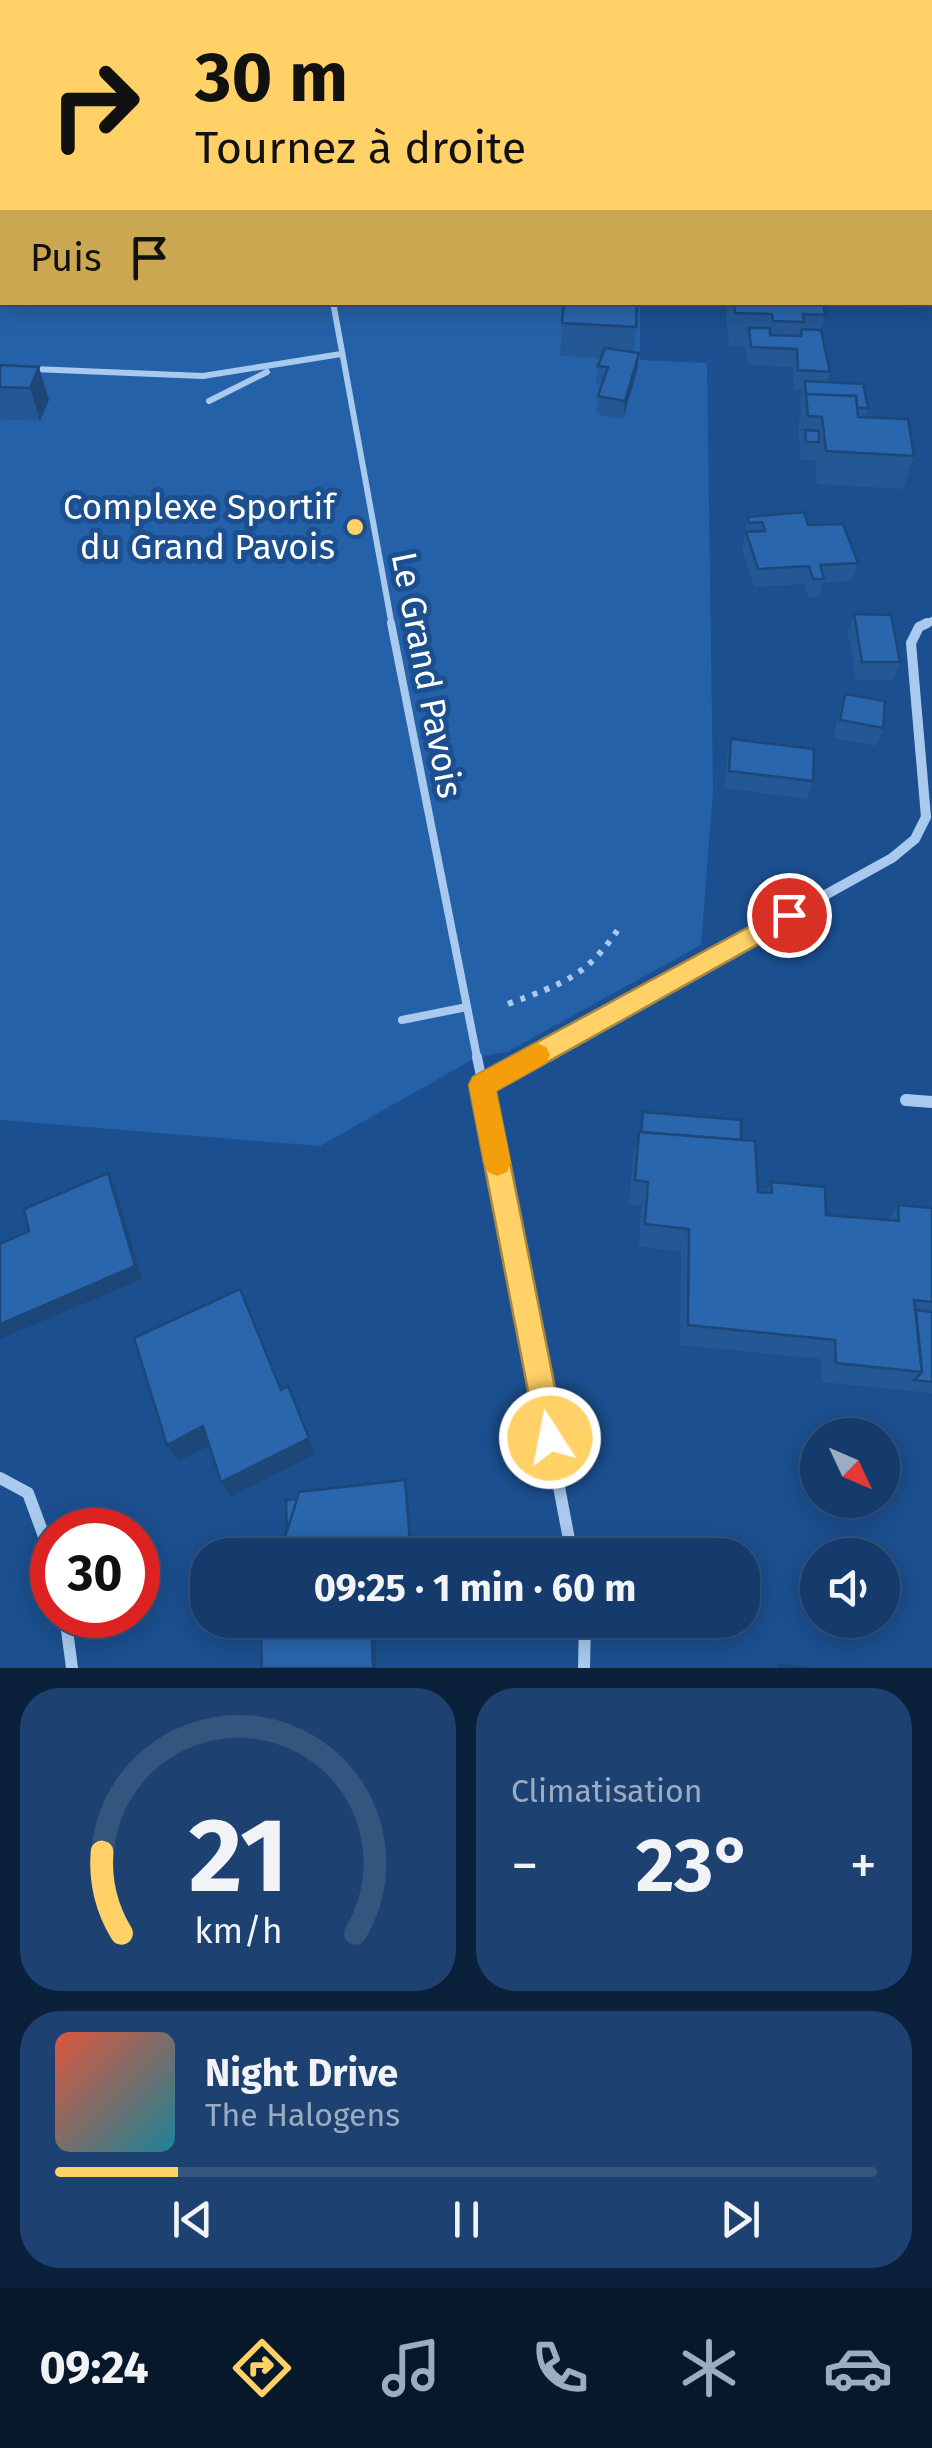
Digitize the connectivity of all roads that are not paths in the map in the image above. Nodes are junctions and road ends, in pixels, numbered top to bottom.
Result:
1 (334, 305) edge
2 (342, 354) junction
3 (276, 368) junction
4 (18, 369) edge
5 (209, 402) dead end
6 (932, 621) edge
7 (467, 1007) junction
8 (402, 1020) dead end
9 (477, 1057) joint
10 (482, 1085) junction
11 (906, 1100) dead end
12 (932, 1102) edge
13 (0, 1478) edge
14 (34, 1508) edge
15 (569, 1538) edge
16 (67, 1638) edge
17 (585, 1638) edge
18 (72, 1668) edge
19 (584, 1668) edge

1 - 2 lane, Le Grand Pavois
2 - 3 lane
2 - 7 lane, Le Grand Pavois
3 - 4 lane
3 - 5 lane
6 - 10 street
7 - 8 lane
7 - 9 lane, Le Grand Pavois
9 - 10 street
10 - 15 street
11 - 12 street
13 - 14 street
16 - 18 street
17 - 19 street

